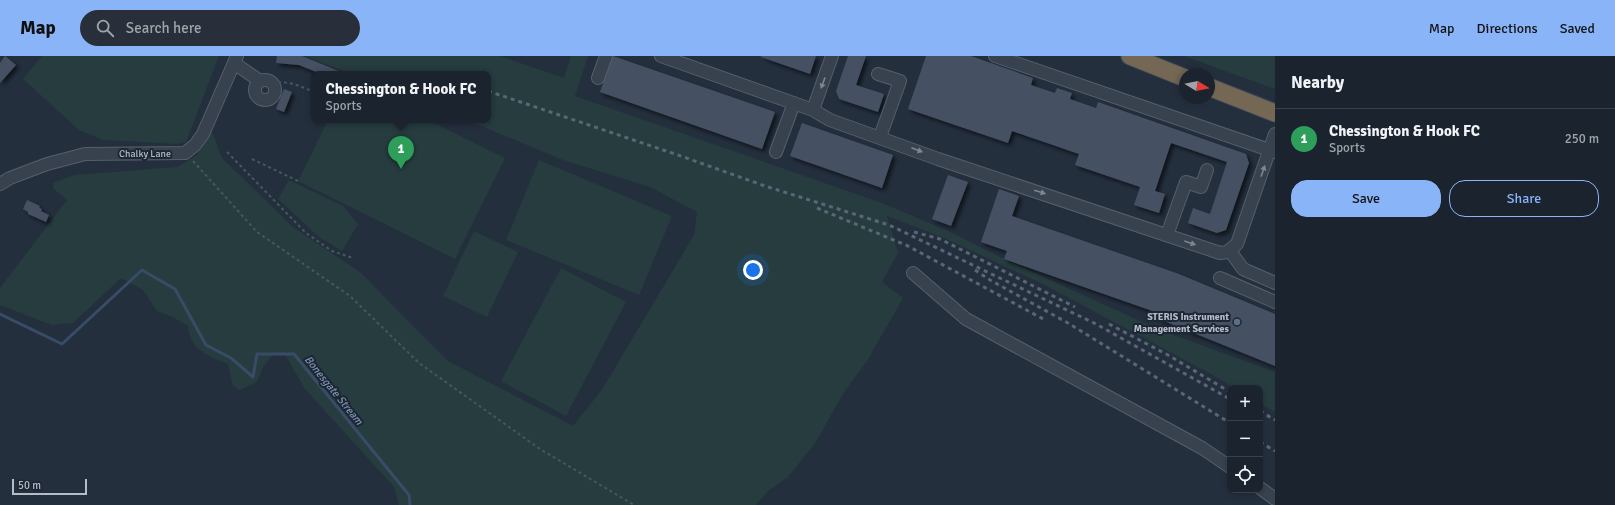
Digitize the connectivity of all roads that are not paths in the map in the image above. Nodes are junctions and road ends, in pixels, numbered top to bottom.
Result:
1 (606, 56) edge
2 (661, 56) edge
3 (832, 56) edge
4 (995, 56) edge
5 (1130, 56) edge
6 (235, 59) edge
7 (878, 74) dead end
8 (1179, 76) edge
9 (598, 78) dead end
10 (266, 82) road end
11 (1215, 89) edge
12 (794, 103) junction
13 (813, 110) junction
14 (1275, 114) edge
15 (1275, 134) edge
16 (880, 137) junction
17 (1272, 151) edge
18 (776, 152) dead end
19 (1207, 170) dead end
20 (0, 184) edge
21 (1167, 235) junction
22 (1230, 251) junction
23 (913, 273) dead end
24 (1255, 274) junction
25 (1220, 278) dead end
26 (1275, 283) edge
27 (1248, 290) junction
28 (1275, 302) edge
29 (1227, 465) edge
30 (1263, 490) edge
31 (1275, 499) edge

1 - 9 street
2 - 12 street
3 -> 13 street
4 - 17 street
5 - 8 highway
6 - 10 street
6 - 20 street, Chalky Lane
7 - 16 street
11 - 14 highway
12 - 13 street
12 - 18 street
13 - 16 street
15 - 17 street
16 -> 21 street
22 -> 17 street
19 - 21 street
21 -> 22 street
22 - 24 street
23 - 29 street
24 - 26 street
24 - 27 street
25 - 27 street
27 - 28 street
30 - 31 street

